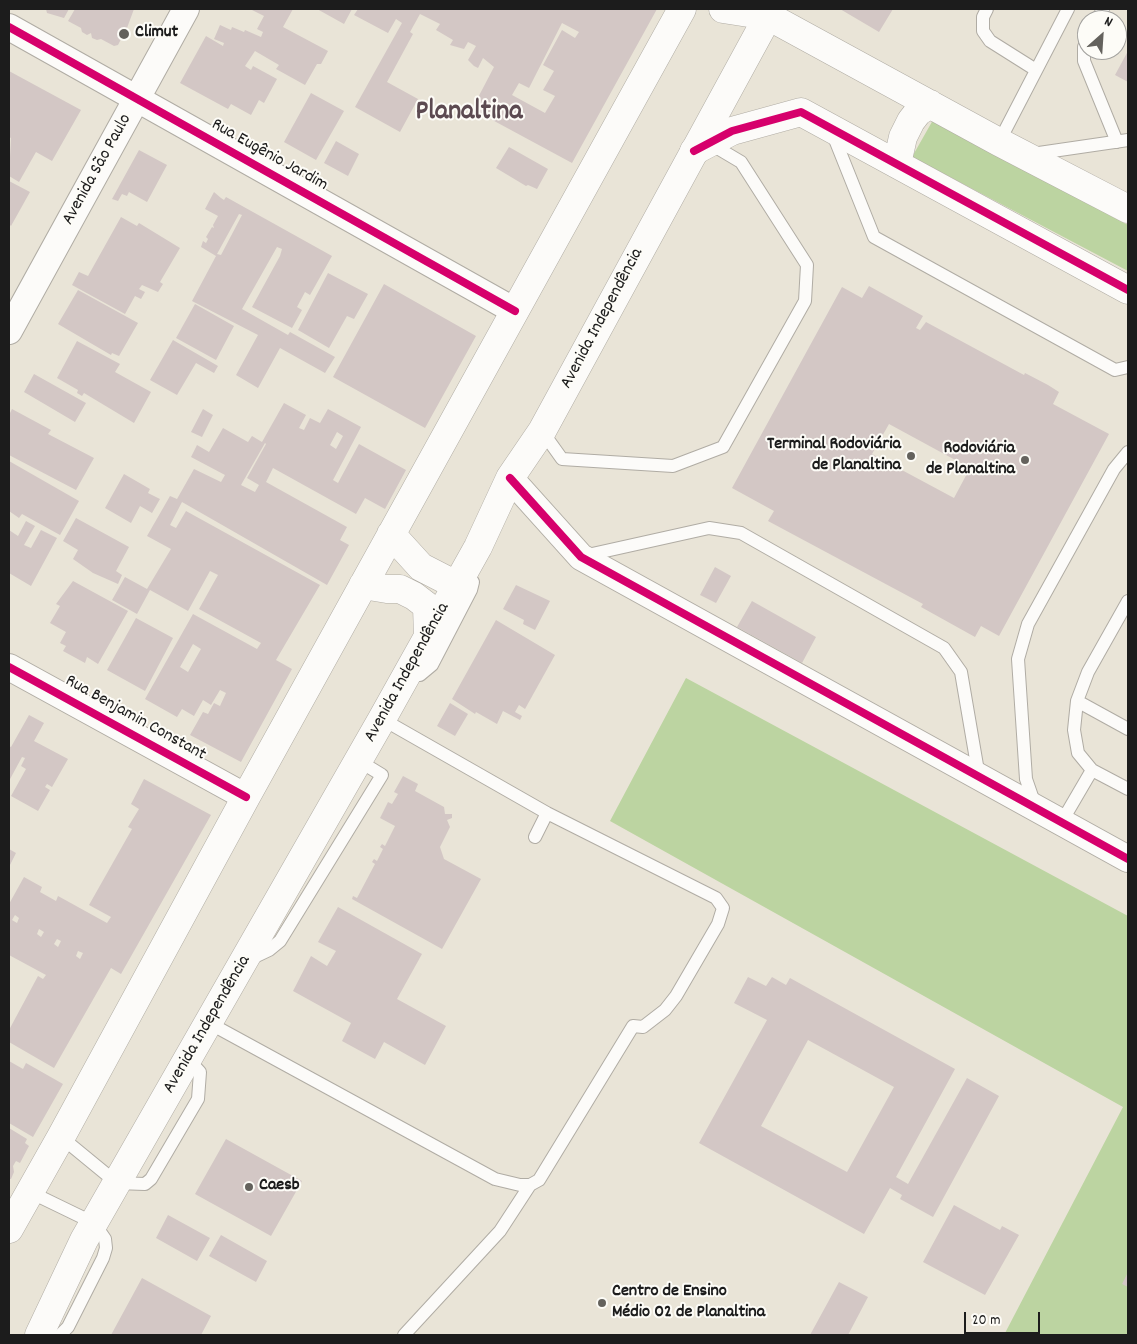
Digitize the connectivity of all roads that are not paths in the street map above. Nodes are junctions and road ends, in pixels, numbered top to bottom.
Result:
1 (186, 9) edge
2 (682, 9) edge
3 (723, 9) edge
4 (987, 9) edge
5 (1068, 9) edge
6 (770, 12) edge
7 (9, 27) edge
8 (1084, 60) edge
9 (1036, 70) junction
10 (137, 98) junction
11 (930, 104) junction
12 (830, 128) junction
13 (1123, 141) edge
14 (998, 142) junction
15 (701, 147) junction
16 (1025, 155) junction
17 (897, 164) junction
18 (1128, 209) edge
19 (1128, 290) edge
20 (515, 312) junction
21 (9, 331) edge
22 (1128, 367) edge
23 (542, 431) junction
24 (1128, 452) edge
25 (510, 478) junction
26 (391, 534) junction
27 (580, 557) junction
28 (460, 578) junction
29 (363, 585) junction
30 (1128, 601) edge
31 (428, 637) junction
32 (9, 667) edge
33 (407, 675) junction
34 (1077, 701) junction
35 (382, 719) junction
36 (1128, 729) edge
37 (1092, 770) junction
38 (979, 778) junction
39 (1128, 789) edge
40 (246, 797) junction
41 (1036, 810) junction
42 (547, 813) junction
43 (1061, 823) junction
44 (535, 837) dead end
45 (1128, 859) edge
46 (209, 1023) junction
47 (61, 1137) junction
48 (116, 1183) junction
49 (530, 1185) junction
50 (30, 1192) junction
51 (94, 1223) junction
52 (9, 1229) edge
53 (39, 1335) edge
54 (60, 1335) edge
55 (404, 1335) edge

1 - 10 street, Avenida São Paulo
2 - 20 main road
3 - 6 main road
4 - 9 lane
5 - 9 lane
6 - 11 main road
6 - 15 main road, Avenida Independência
7 - 10 street, Rua Eugênio Jardim
8 - 13 lane
9 - 14 lane
10 - 20 street, Rua Eugênio Jardim
10 - 21 street, Avenida São Paulo
11 - 14 main road
11 - 17 main road
12 - 15 main road
12 - 17 main road
12 - 22 lane
13 - 16 lane
14 - 16 main road
15 - 23 main road, Avenida Independência
15 - 23 lane
16 - 18 main road
17 - 19 main road
20 - 26 main road
23 - 25 main road, Avenida Independência
24 - 41 lane
25 - 27 street
25 - 28 main road, Avenida Independência
26 - 28 main road
26 - 29 main road
27 - 38 street
27 - 38 lane
28 - 31 main road, Avenida Independência
28 - 33 lane
29 - 31 main road
29 - 40 main road
30 - 34 lane
31 - 33 main road, Avenida Independência
32 - 40 street, Rua Benjamin Constant
33 - 35 main road, Avenida Independência
34 - 36 lane
34 - 37 lane
35 - 42 lane
35 - 46 main road, Avenida Independência
37 - 39 lane
37 - 43 lane
38 - 41 street
40 - 47 main road
41 - 43 street
42 - 44 lane
42 - 49 lane
43 - 45 street
46 - 48 main road, Avenida Independência
46 - 49 lane
47 - 48 lane
47 - 50 main road
48 - 51 main road, Avenida Independência
49 - 55 lane
50 - 51 lane
50 - 52 main road
51 - 53 main road, Avenida Independência
51 - 54 lane

